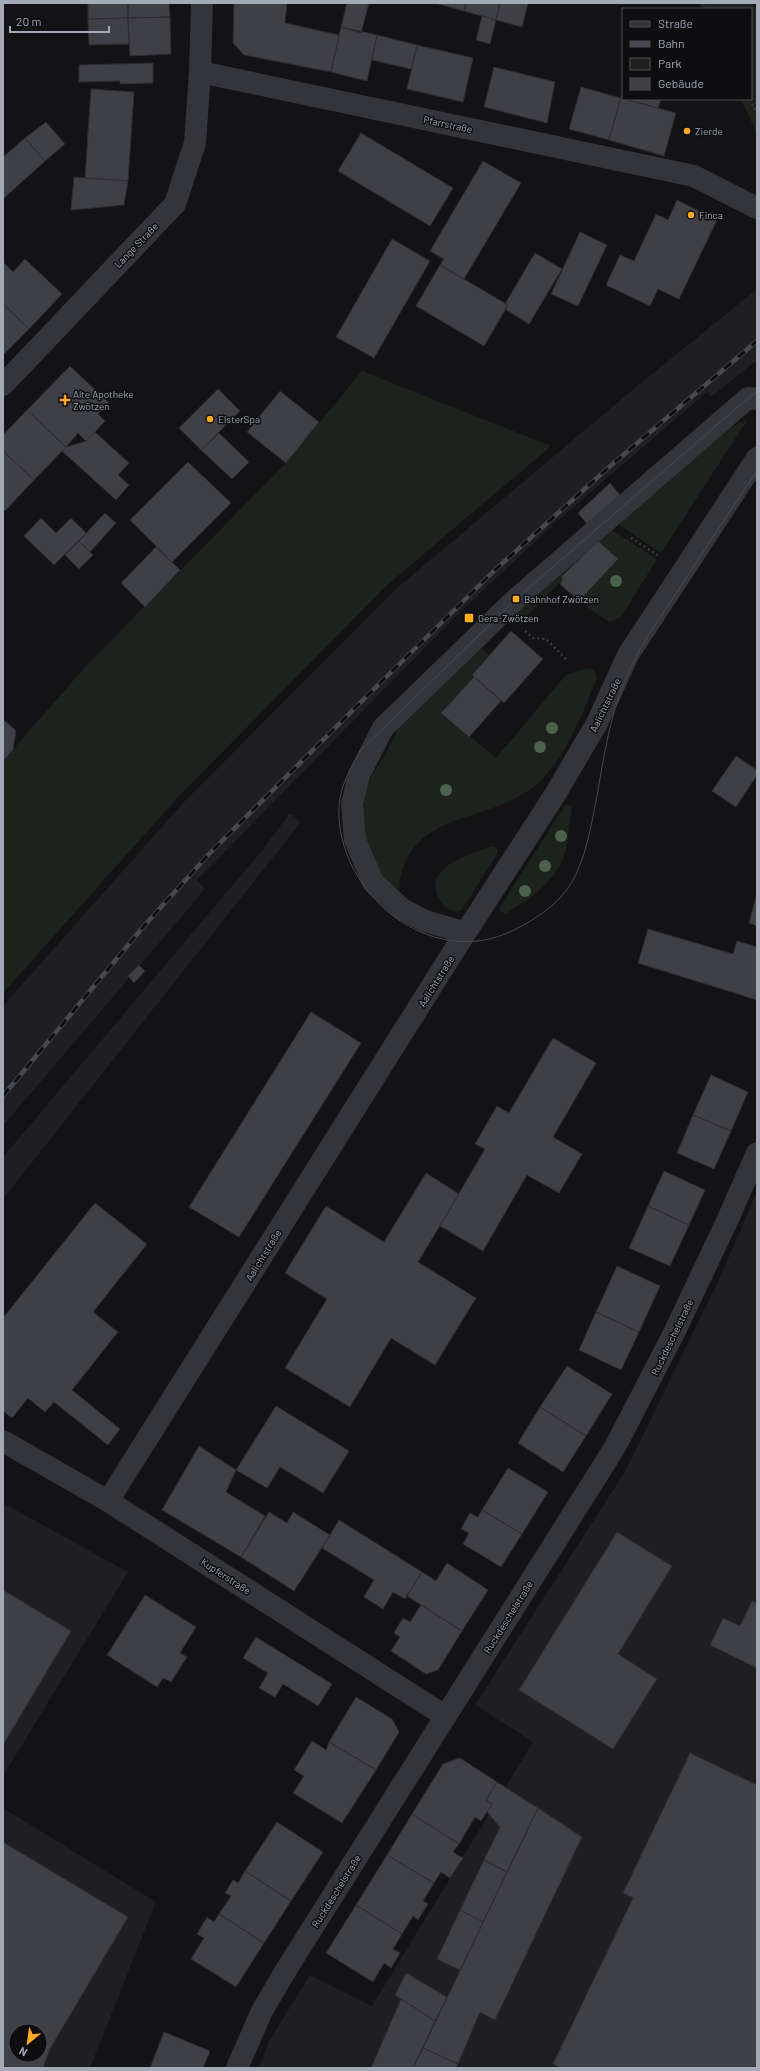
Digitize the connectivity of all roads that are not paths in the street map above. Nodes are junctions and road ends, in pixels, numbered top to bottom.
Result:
1 (202, 3) edge
2 (200, 72) junction
3 (757, 208) edge
4 (3, 385) edge
5 (757, 399) edge
6 (757, 458) edge
7 (456, 930) dead end
8 (757, 1153) edge
9 (3, 1441) edge
10 (108, 1501) junction
11 (445, 1716) junction
12 (237, 2068) edge

1 - 2 street
2 - 3 street, Pfarrstraße
2 - 4 street, Lange Straße
5 - 7 street
6 - 10 street, Aalichtstraße
8 - 11 street, Ruckdeschelstraße
9 - 10 street, Kupferstraße
10 - 11 street, Kupferstraße
11 - 12 street, Ruckdeschelstraße

